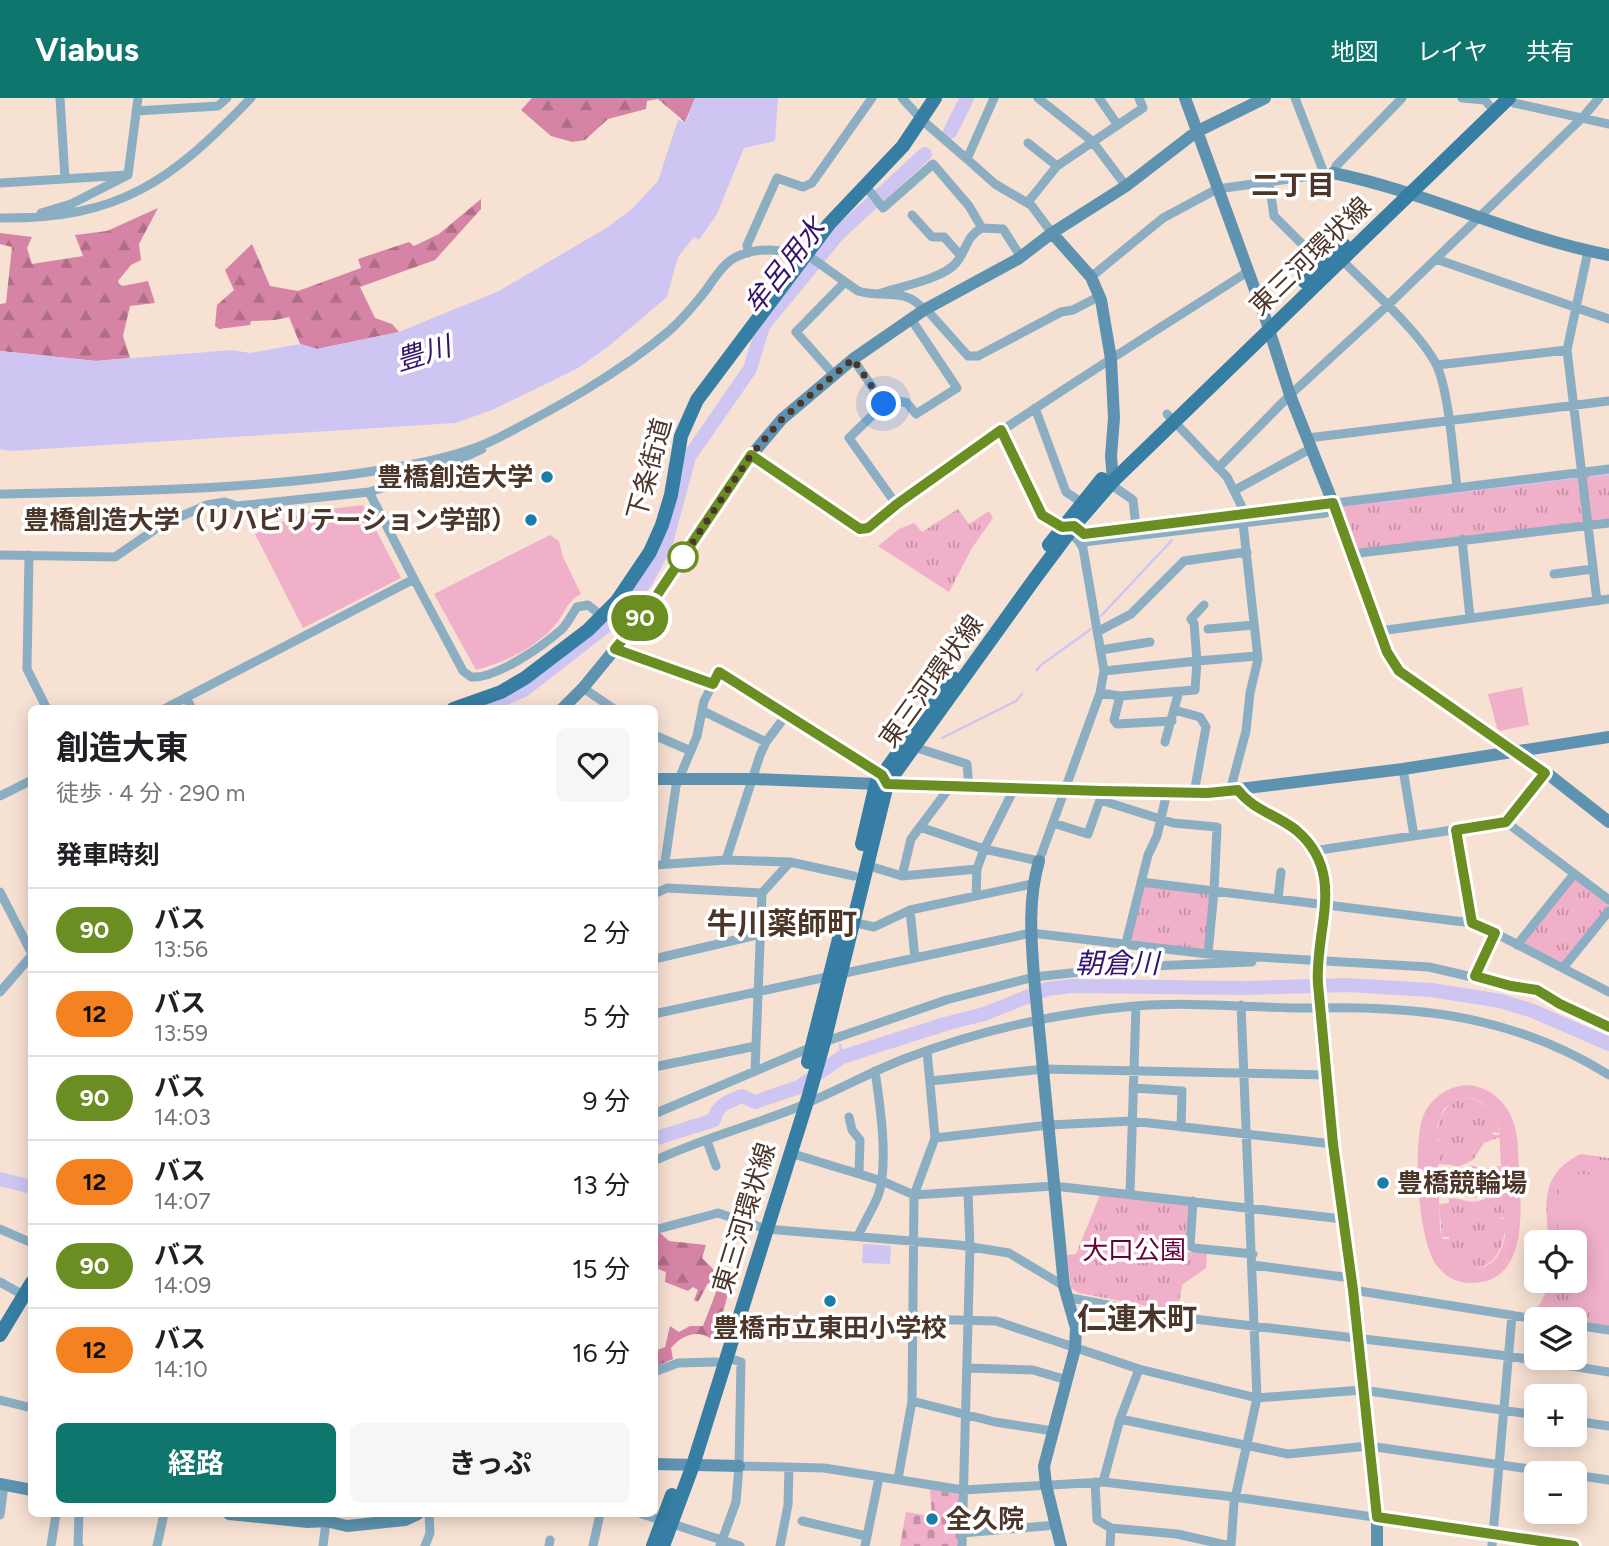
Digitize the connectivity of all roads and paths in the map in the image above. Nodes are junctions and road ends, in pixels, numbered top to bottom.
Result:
1 (60, 98) edge
2 (138, 98) edge
3 (228, 98) edge
4 (251, 98) edge
5 (872, 98) edge
6 (902, 98) edge
7 (935, 98) edge
8 (995, 98) edge
9 (1038, 98) edge
10 (1099, 98) edge
11 (1139, 98) edge
12 (1185, 98) edge
13 (1265, 98) edge
14 (1295, 98) edge
15 (1402, 98) edge
16 (1462, 98) edge
17 (1509, 98) edge
18 (1599, 98) edge
19 (1493, 101) edge
20 (136, 111) junction
21 (1583, 117) junction
22 (922, 120) junction
23 (1117, 124) junction
24 (1609, 124) edge
25 (1196, 132) junction
26 (1092, 141) junction
27 (1028, 143) dead end
28 (967, 159) junction
29 (1057, 166) junction
30 (1328, 173) junction
31 (128, 175) junction
32 (65, 180) junction
33 (1269, 181) junction
34 (0, 183) edge
35 (1126, 186) junction
36 (1217, 189) junction
37 (1406, 193) junction
38 (872, 195) junction
39 (1028, 202) junction
40 (912, 215) dead end
41 (0, 218) edge
42 (34, 218) junction
43 (1477, 218) junction
44 (982, 228) junction
45 (1052, 233) junction
46 (1588, 251) junction
47 (748, 253) junction
48 (1609, 255) edge
49 (961, 256) junction
50 (807, 257) junction
51 (1021, 257) junction
52 (1436, 259) junction
53 (1342, 260) junction
54 (1323, 265) junction
55 (1248, 271) junction
56 (1091, 277) junction
57 (845, 282) junction
58 (878, 293) junction
59 (1100, 296) junction
60 (1387, 306) junction
61 (1577, 307) junction
62 (925, 310) junction
63 (911, 319) junction
64 (1609, 320) edge
65 (1268, 325) junction
66 (1567, 350) junction
67 (853, 359) junction
68 (1111, 359) junction
69 (1437, 365) junction
70 (834, 375) junction
71 (1290, 395) junction
72 (882, 401) junction
73 (1609, 401) edge
74 (1575, 405) junction
75 (1035, 408) junction
76 (1170, 418) junction
77 (1448, 421) junction
78 (1001, 430) junction
79 (492, 441) junction
80 (1310, 443) junction
81 (751, 455) junction
82 (1218, 468) junction
83 (1609, 469) edge
84 (1583, 472) junction
85 (1112, 474) junction
86 (1457, 487) junction
87 (1235, 490) junction
88 (369, 492) junction
89 (0, 494) edge
90 (1081, 502) junction
91 (1333, 503) junction
92 (897, 504) junction
93 (1243, 519) junction
94 (1609, 523) edge
95 (1588, 525) junction
96 (1136, 527) junction
97 (1076, 535) junction
98 (1462, 539) junction
99 (1247, 552) junction
100 (1351, 554) junction
101 (0, 555) edge
102 (29, 555) junction
103 (1593, 569) junction
104 (1554, 574) dead end
105 (414, 579) junction
106 (1609, 600) edge
107 (1597, 601) junction
108 (1204, 605) dead end
109 (603, 617) junction
110 (1470, 618) junction
111 (1254, 625) junction
112 (1208, 629) dead end
113 (1380, 631) junction
114 (1097, 632) junction
115 (1150, 642) dead end
116 (615, 649) junction
117 (1101, 650) junction
118 (1257, 656) junction
119 (1197, 662) junction
120 (1104, 671) junction
121 (713, 684) junction
122 (583, 688) junction
123 (1179, 691) junction
124 (1100, 693) junction
125 (1120, 696) junction
126 (186, 697) junction
127 (45, 705) edge
128 (171, 705) edge
129 (190, 705) edge
130 (464, 705) edge
131 (566, 705) edge
132 (608, 705) edge
133 (1174, 710) junction
134 (703, 711) junction
135 (787, 714) junction
136 (1172, 721) junction
137 (658, 737) edge
138 (1609, 737) edge
139 (766, 742) junction
140 (1165, 742) dead end
141 (914, 747) junction
142 (691, 751) junction
143 (1517, 752) junction
144 (1403, 769) junction
145 (1545, 773) junction
146 (658, 779) edge
147 (680, 779) junction
148 (754, 779) junction
149 (882, 781) junction
150 (28, 782) edge
151 (950, 787) junction
152 (969, 788) junction
153 (1014, 789) junction
154 (1066, 790) junction
155 (1234, 791) junction
156 (1167, 792) junction
157 (1194, 793) junction
158 (0, 796) edge
159 (1101, 796) junction
160 (1161, 820) junction
161 (1506, 822) junction
162 (1609, 822) edge
163 (1053, 823) junction
164 (920, 827) junction
165 (1456, 830) junction
166 (1414, 836) junction
167 (984, 849) junction
168 (1313, 851) junction
169 (726, 860) junction
170 (1039, 861) junction
171 (790, 862) junction
172 (660, 864) edge
173 (866, 865) junction
174 (977, 869) junction
175 (1281, 872) dead end
176 (1574, 874) junction
177 (854, 876) junction
178 (902, 876) junction
179 (1141, 882) junction
180 (1032, 884) junction
181 (1214, 891) junction
182 (0, 892) edge
183 (658, 892) edge
184 (762, 892) junction
185 (976, 896) junction
186 (1278, 899) junction
187 (1609, 900) edge
188 (1326, 904) junction
189 (910, 910) junction
190 (1609, 911) edge
191 (852, 922) junction
192 (1472, 923) junction
193 (1031, 933) junction
194 (1495, 933) junction
195 (761, 934) junction
196 (1126, 943) junction
197 (1517, 945) junction
198 (28, 947) edge
199 (1208, 954) junction
200 (658, 958) edge
201 (915, 958) junction
202 (28, 960) edge
203 (1317, 963) junction
204 (1563, 968) junction
205 (835, 975) junction
206 (1475, 976) junction
207 (1035, 979) junction
208 (0, 992) edge
209 (758, 992) junction
210 (1609, 992) edge
211 (1241, 1005) junction
212 (1320, 1005) junction
213 (1136, 1006) junction
214 (658, 1013) edge
215 (1039, 1019) junction
216 (1609, 1027) edge
217 (756, 1046) junction
218 (817, 1047) junction
219 (927, 1051) junction
220 (658, 1066) edge
221 (1044, 1069) junction
222 (1133, 1070) junction
223 (755, 1071) junction
224 (875, 1071) junction
225 (1245, 1073) junction
226 (1326, 1075) junction
227 (1609, 1075) edge
228 (930, 1081) junction
229 (1133, 1088) junction
230 (802, 1102) junction
231 (658, 1112) edge
232 (849, 1117) dead end
233 (1132, 1121) junction
234 (1049, 1125) junction
235 (1181, 1127) junction
236 (1247, 1135) junction
237 (935, 1138) junction
238 (707, 1141) junction
239 (1333, 1144) junction
240 (790, 1153) junction
241 (658, 1159) edge
242 (716, 1166) dead end
243 (859, 1174) junction
244 (882, 1181) junction
245 (1054, 1186) junction
246 (968, 1192) junction
247 (1130, 1194) junction
248 (914, 1195) junction
249 (1193, 1202) junction
250 (1249, 1207) junction
251 (1343, 1219) junction
252 (762, 1228) junction
253 (0, 1229) edge
254 (658, 1229) edge
255 (858, 1236) junction
256 (28, 1241) edge
257 (914, 1241) junction
258 (970, 1247) junction
259 (1253, 1254) junction
260 (1253, 1265) junction
261 (0, 1282) edge
262 (1352, 1284) junction
263 (27, 1289) edge
264 (1065, 1292) junction
265 (1512, 1315) junction
266 (1524, 1317) edge
267 (914, 1319) junction
268 (967, 1320) junction
269 (1255, 1325) junction
270 (1587, 1327) edge
271 (1609, 1330) edge
272 (0, 1335) edge
273 (1356, 1338) junction
274 (1075, 1349) junction
275 (1508, 1356) junction
276 (721, 1360) junction
277 (967, 1368) junction
278 (1139, 1369) junction
279 (658, 1370) edge
280 (1609, 1372) edge
281 (1067, 1380) junction
282 (1362, 1390) junction
283 (1257, 1398) junction
284 (0, 1400) edge
285 (912, 1401) junction
286 (28, 1407) edge
287 (1504, 1410) junction
288 (966, 1413) junction
289 (1524, 1413) edge
290 (1121, 1419) junction
291 (1587, 1423) edge
292 (1609, 1426) edge
293 (1053, 1431) junction
294 (1247, 1446) junction
295 (1369, 1446) junction
296 (658, 1464) edge
297 (1498, 1464) junction
298 (688, 1465) junction
299 (739, 1466) junction
300 (789, 1467) junction
301 (1524, 1468) edge
302 (1587, 1477) edge
303 (879, 1478) junction
304 (898, 1479) junction
305 (1609, 1480) edge
306 (1099, 1482) junction
307 (2, 1485) edge
308 (1046, 1485) junction
309 (28, 1489) edge
310 (963, 1490) junction
311 (1235, 1497) junction
312 (0, 1515) edge
313 (56, 1517) edge
314 (79, 1517) edge
315 (163, 1517) edge
316 (326, 1517) edge
317 (412, 1517) edge
318 (429, 1517) edge
319 (599, 1517) edge
320 (654, 1517) edge
321 (1377, 1517) junction
322 (667, 1520) junction
323 (802, 1521) dead end
324 (1056, 1525) junction
325 (1111, 1528) junction
326 (962, 1533) junction
327 (1493, 1534) junction
328 (866, 1541) edge
329 (721, 1543) edge
330 (51, 1546) edge
331 (79, 1546) edge
332 (157, 1546) edge
333 (323, 1546) edge
334 (425, 1546) edge
335 (593, 1546) edge
336 (653, 1546) edge
337 (663, 1546) edge
338 (740, 1546) edge
339 (780, 1546) edge
340 (962, 1546) edge
341 (1061, 1546) edge
342 (1110, 1546) edge
343 (1231, 1546) edge
344 (1377, 1546) edge
345 (1492, 1546) edge
346 (1574, 1546) edge

1 - 32 street
2 - 20 street
3 - 20 street
4 - 42 street
5 - 47 street
6 - 22 street
7 - 22 main road, 下条街道
8 - 28 street
9 - 26 street
10 - 23 street
11 - 23 street
12 - 25 street
13 - 25 street
14 - 30 street
15 - 30 street
16 - 19 street
17 - 21 street
17 - 37 main road, 東三河環状線
18 - 21 street
19 - 37 main road, 東三河環状線
20 - 31 street
21 - 24 street
21 - 43 street
22 - 28 street
22 - 38 main road, 下条街道
23 - 26 street
25 - 35 street
25 - 36 street
26 - 29 street
26 - 35 street
27 - 29 street
28 - 39 street
29 - 39 street
30 - 33 street
30 - 37 street
31 - 32 street
31 - 42 street
32 - 34 street
33 - 36 street
33 - 54 street
35 - 45 street
36 - 55 street
36 - 56 street
37 - 43 street
37 - 53 main road, 東三河環状線
37 - 54 main road, 東三河環状線
38 - 44 street
38 - 50 main road, 下条街道
39 - 45 street
40 - 49 street
41 - 42 street
43 - 46 street
43 - 52 street
44 - 49 street
44 - 51 street
45 - 51 street
45 - 56 street
46 - 48 street
46 - 61 street
47 - 50 street
47 - 79 street
49 - 58 street
50 - 57 street
50 - 109 main road, 下条街道
51 - 62 street
52 - 60 street
52 - 61 street
53 - 60 street
53 - 65 main road, 東三河環状線
54 - 65 main road, 東三河環状線
55 - 65 street
55 - 68 street
56 - 59 street
57 - 58 street
57 - 70 street
58 - 62 street
59 - 62 street
59 - 68 street
60 - 69 street
60 - 71 street
61 - 64 street
61 - 66 street
62 - 63 street
63 - 67 street
63 - 72 street
65 - 71 street
65 - 76 main road, 東三河環状線
66 - 69 street
66 - 74 street
67 - 70 street
67 - 72 street
68 - 75 street
68 - 85 street
69 - 77 street
70 - 81 street
71 - 80 street
71 - 82 street
72 - 92 street
73 - 74 street
74 - 77 street
74 - 84 street
75 - 78 street
75 - 90 street
76 - 82 street
76 - 85 main road, 東三河環状線
77 - 80 street
77 - 86 street
78 - 92 street
78 - 97 street
79 - 88 street
79 - 89 street
80 - 87 street
80 - 91 street
81 - 92 street
81 - 116 street
82 - 87 street
83 - 84 street
84 - 86 street
84 - 95 street
85 - 90 main road, 東三河環状線
85 - 96 street
85 - 97 main road, 東三河環状線
86 - 91 street
87 - 93 street
88 - 102 street
88 - 105 street
90 - 97 main road, 東三河環状線
91 - 93 street
91 - 100 street
93 - 96 street
93 - 97 street
93 - 99 street
94 - 95 street
95 - 98 street
95 - 103 street
96 - 97 street
97 - 114 street
97 - 141 main road, 東三河環状線
97 - 149 main road, 東三河環状線
98 - 100 street
98 - 110 street
99 - 111 street
99 - 114 street
100 - 113 street
101 - 102 street
102 - 127 street
103 - 104 street
103 - 107 street
105 - 109 street
105 - 126 street
106 - 107 street
107 - 110 street
108 - 119 street
109 - 130 main road, 下条街道
110 - 113 street
111 - 112 street
111 - 118 street
113 - 143 street
114 - 117 street
115 - 117 street
116 - 121 street
116 - 122 street
117 - 120 street
118 - 119 street
118 - 155 street
119 - 120 street
119 - 123 street
120 - 124 street
121 - 134 street
121 - 135 street
122 - 131 street
122 - 132 street
123 - 125 street
123 - 133 street
124 - 125 street
124 - 154 street
125 - 136 street
126 - 128 street
126 - 129 street
133 - 136 street
133 - 157 street
134 - 139 street
134 - 142 street
135 - 139 street
135 - 149 street
136 - 140 street
137 - 142 street
138 - 143 street
139 - 148 street
141 - 149 main road, 東三河環状線
141 - 152 street
142 - 147 street
143 - 144 street
143 - 145 street
144 - 155 street
144 - 166 street
145 - 161 street
145 - 162 street
146 - 147 street
147 - 148 street
147 - 172 street
148 - 149 street
148 - 169 street
149 - 151 street
149 - 173 main road, 東三河環状線
149 - 177 main road, 東三河環状線
150 - 158 street
151 - 152 street
151 - 164 street
152 - 153 street
153 - 154 street
153 - 167 street
154 - 159 street
154 - 163 street
155 - 157 street
155 - 168 street
156 - 157 street
156 - 159 street
156 - 160 street
159 - 160 street
159 - 163 street
160 - 179 street
160 - 181 street
161 - 165 street
161 - 176 street
163 - 170 street
164 - 167 street
164 - 178 street
165 - 166 street
165 - 192 street
166 - 168 street
167 - 170 street
167 - 174 street
168 - 188 street
169 - 171 street
169 - 172 street
170 - 180 street
171 - 177 street
171 - 184 street
173 - 178 street
173 - 191 main road, 東三河環状線
174 - 178 street
174 - 185 street
175 - 186 street
176 - 187 street
176 - 197 street
177 - 205 main road, 東三河環状線
179 - 181 street
179 - 196 street
180 - 185 street
180 - 193 street
181 - 186 street
181 - 199 street
182 - 198 street
183 - 184 street
184 - 195 street
185 - 189 street
186 - 188 street
188 - 192 street
188 - 203 street
189 - 191 street
189 - 201 street
190 - 204 street
191 - 205 main road, 東三河環状線
192 - 194 street
193 - 196 street
193 - 201 street
193 - 207 street
194 - 197 street
194 - 206 street
195 - 200 street
195 - 209 street
196 - 199 street
197 - 204 street
199 - 203 street
201 - 205 street
202 - 208 street
203 - 206 street
203 - 207 street
203 - 212 street
204 - 210 street
205 - 209 street
205 - 218 main road, 東三河環状線
206 - 216 street
207 - 215 street
207 - 218 street
209 - 214 street
209 - 217 street
211 - 212 street
211 - 213 street
211 - 225 street
212 - 226 street
212 - 227 street
213 - 215 street
213 - 222 street
215 - 219 street
215 - 221 street
217 - 220 street
217 - 223 street
218 - 223 street
218 - 230 main road, 東三河環状線
219 - 224 street
219 - 228 street
221 - 222 street
221 - 228 street
221 - 234 street
222 - 225 street
222 - 229 street
223 - 231 street
224 - 230 street
224 - 244 street
225 - 226 street
225 - 236 street
226 - 239 street
228 - 237 street
229 - 233 street
229 - 235 street
230 - 238 street
230 - 240 main road, 東三河環状線
230 - 252 main road, 東三河環状線
232 - 243 street
233 - 234 street
233 - 235 street
233 - 247 street
234 - 237 street
234 - 245 street
235 - 236 street
236 - 239 street
236 - 250 street
237 - 248 street
238 - 241 street
238 - 242 street
239 - 251 street
240 - 243 street
240 - 252 main road, 東三河環状線
243 - 244 street
244 - 248 street
244 - 255 street
245 - 246 street
245 - 247 street
245 - 264 street
246 - 248 street
246 - 258 street
247 - 249 street
248 - 257 street
249 - 250 street
249 - 259 street
250 - 251 street
250 - 259 street
251 - 262 street
252 - 254 street
252 - 255 street
252 - 276 main road, 東三河環状線
253 - 256 street
255 - 257 street
257 - 258 street
257 - 267 street
258 - 264 street
258 - 268 street
259 - 260 street
260 - 262 street
260 - 269 street
261 - 263 street
262 - 265 street
262 - 273 street
263 - 272 main road
264 - 269 street
264 - 274 street
265 - 266 street
265 - 275 street
267 - 268 street
267 - 285 street
268 - 274 street
268 - 277 street
269 - 273 street
269 - 283 street
270 - 271 street
273 - 275 street
273 - 282 street
274 - 278 street
274 - 281 street
275 - 280 street
275 - 287 street
276 - 279 street
276 - 298 main road, 東三河環状線
276 - 299 street
277 - 281 street
277 - 288 street
278 - 283 street
278 - 290 street
281 - 293 street
282 - 283 street
282 - 287 street
282 - 295 street
283 - 294 street
284 - 286 street
285 - 288 street
285 - 304 street
287 - 289 street
287 - 297 street
288 - 293 street
288 - 310 street
290 - 294 street
290 - 306 street
291 - 292 street
293 - 308 street
294 - 295 street
294 - 311 street
295 - 297 street
295 - 321 street
296 - 298 street
297 - 301 street
297 - 327 street
298 - 299 street
298 - 322 main road, 東三河環状線
299 - 300 street
299 - 329 street
300 - 303 street
300 - 339 street
302 - 305 street
303 - 304 street
303 - 328 street
304 - 310 street
306 - 308 street
306 - 311 street
306 - 325 street
307 - 309 street
307 - 312 street
308 - 310 street
308 - 324 street
310 - 326 street
311 - 321 street
311 - 343 street
313 - 330 street
314 - 331 street
315 - 332 street
316 - 317 street
316 - 333 street
318 - 334 street
319 - 335 street
320 - 322 street
321 - 327 street
321 - 344 street
322 - 329 street
322 - 336 main road, 東三河環状線
322 - 337 main road, 東三河環状線
323 - 328 street
324 - 326 street
324 - 341 street
325 - 342 street
325 - 343 street
326 - 340 street
327 - 345 street
327 - 346 street
329 - 338 street

